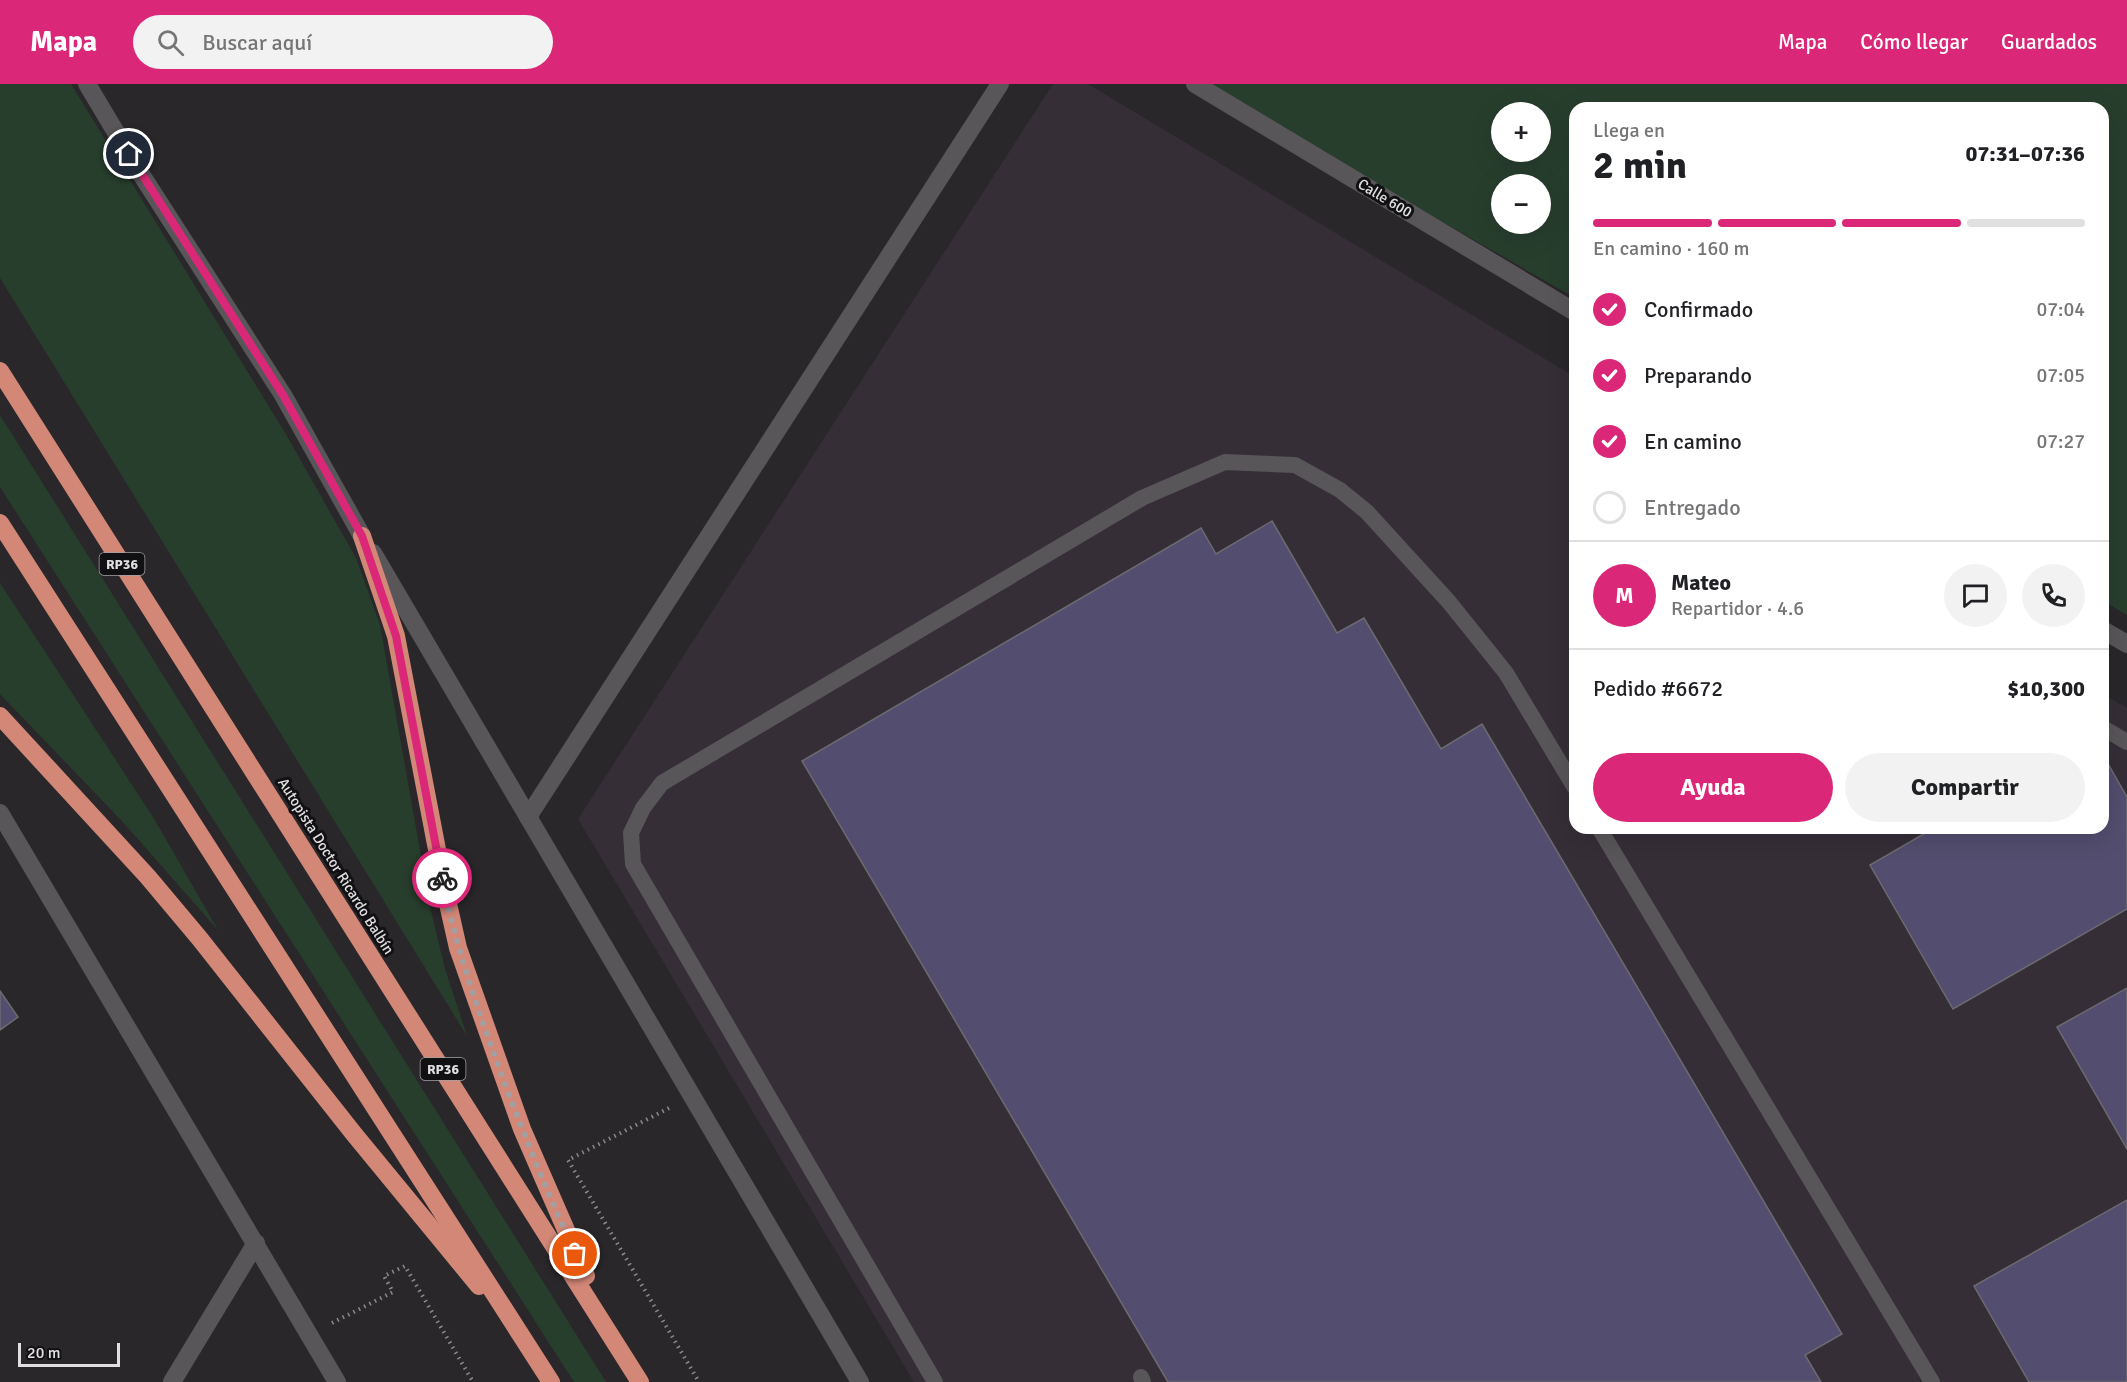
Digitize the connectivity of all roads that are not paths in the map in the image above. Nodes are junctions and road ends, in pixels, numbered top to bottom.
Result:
1 (87, 84) edge
2 (1000, 84) edge
3 (1195, 84) edge
4 (1569, 308) edge
5 (0, 371) edge
6 (0, 523) edge
7 (362, 536) junction
8 (2109, 634) edge
9 (2127, 644) edge
10 (0, 716) edge
11 (2109, 732) edge
12 (2127, 742) edge
13 (1569, 778) edge
14 (0, 813) edge
15 (528, 817) junction
16 (1603, 834) edge
17 (256, 1243) junction
18 (615, 1340) junction
19 (532, 1353) junction
20 (172, 1382) edge
21 (337, 1382) edge
22 (551, 1382) edge
23 (640, 1382) edge
24 (860, 1382) edge
25 (935, 1382) edge
26 (1932, 1382) edge

1 - 7 street
2 - 15 street
3 - 4 street, Calle 600
5 - 18 highway, Autopista Doctor Ricardo Balbín / RP36
6 - 19 highway
7 - 15 street
7 - 18 highway
8 - 9 street
10 - 19 highway
11 - 12 lane
13 - 25 lane
14 - 17 street
15 - 24 street
16 - 26 lane
17 - 20 street
17 - 21 street
18 - 23 highway, Autopista Doctor Ricardo Balbín / RP36
19 - 22 highway

